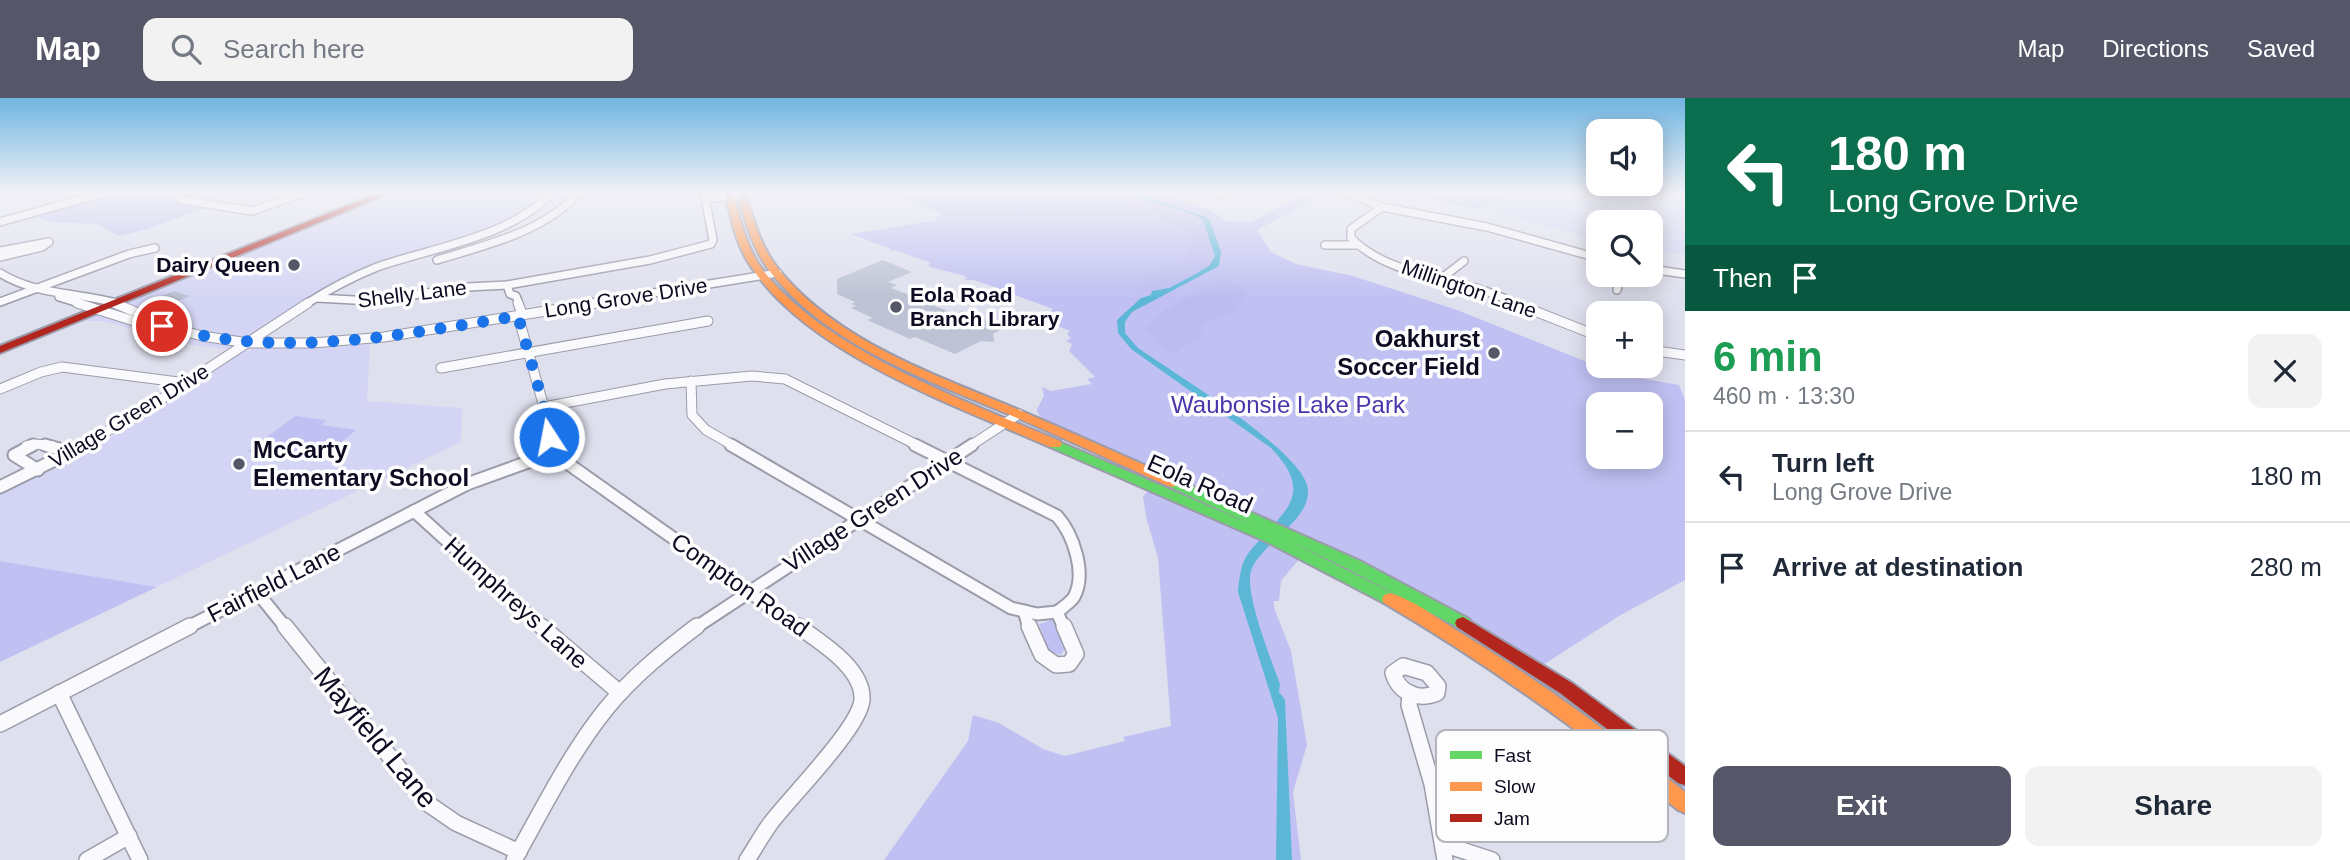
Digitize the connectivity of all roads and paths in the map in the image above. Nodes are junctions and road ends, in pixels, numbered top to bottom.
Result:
1 (296, 228) edge
2 (491, 228) edge
3 (525, 228) edge
4 (711, 228) edge
5 (740, 228) edge
6 (750, 228) edge
7 (1353, 228) edge
8 (1487, 228) edge
9 (460, 240) junction
10 (1325, 245) dead end
11 (1356, 245) junction
12 (477, 247) junction
13 (155, 248) dead end
14 (0, 251) edge
15 (1586, 255) edge
16 (0, 257) edge
17 (437, 260) dead end
18 (1464, 261) dead end
19 (1663, 271) edge
20 (0, 273) edge
21 (778, 274) junction
22 (1685, 274) edge
23 (762, 276) junction
24 (1442, 278) junction
25 (39, 287) junction
26 (1618, 287) edge
27 (509, 289) junction
28 (1617, 290) dead end
29 (62, 294) junction
30 (317, 298) junction
31 (0, 302) edge
32 (101, 306) junction
33 (518, 316) junction
34 (142, 320) junction
35 (708, 321) dead end
36 (1586, 331) edge
37 (0, 342) edge
38 (248, 343) junction
39 (0, 350) edge
40 (1663, 352) edge
41 (528, 353) junction
42 (1685, 355) edge
43 (441, 368) dead end
44 (691, 381) junction
45 (186, 383) junction
46 (0, 389) edge
47 (544, 407) junction
48 (1013, 418) junction
49 (73, 453) junction
50 (553, 453) junction
51 (948, 460) junction
52 (38, 470) junction
53 (0, 487) edge
54 (414, 511) junction
55 (859, 519) junction
56 (1293, 544) junction
57 (257, 592) junction
58 (749, 592) junction
59 (1024, 611) junction
60 (1057, 612) junction
61 (60, 693) junction
62 (620, 693) junction
63 (1410, 694) dead end
64 (0, 724) edge
65 (1592, 730) edge
66 (1622, 730) edge
67 (1668, 764) edge
68 (1685, 777) edge
69 (1668, 790) edge
70 (1685, 804) edge
71 (1436, 808) edge
72 (129, 836) junction
73 (1444, 852) edge
74 (517, 856) edge
75 (87, 860) edge
76 (140, 860) edge
77 (747, 860) edge
78 (1492, 860) edge

1 - 32 main road
2 - 9 street, Village Green Drive
3 - 12 street
4 - 27 street, Shelly Lane
5 - 23 main road, Eola Road
6 - 21 main road, Eola Road
7 - 11 street
8 - 15 street
9 - 12 street, Shelly Lane
9 - 30 street, Village Green Drive
10 - 11 street
11 - 24 street, Millington Lane
12 - 17 street
13 - 25 street
14 - 16 street
18 - 24 street
19 - 22 street
20 - 25 street, Long Grove Drive
21 - 23 street, Long Grove Drive
21 - 48 main road, Eola Road
23 - 33 street, Long Grove Drive
23 - 48 main road, Eola Road
24 - 36 street, Millington Lane
25 - 29 street, Long Grove Drive
25 - 31 street
26 - 28 street
27 - 30 street, Shelly Lane
27 - 33 street
29 - 32 street, Long Grove Drive
29 - 32 street, Long Grove Drive
30 - 38 street, Village Green Drive
32 - 34 street, Long Grove Drive
32 - 34 street, Long Grove Drive
32 - 37 main road
32 - 39 main road
33 - 38 street, Long Grove Drive
33 - 41 street
34 - 38 street, Long Grove Drive
35 - 41 street
38 - 45 street, Village Green Drive
40 - 42 street
41 - 43 street
41 - 47 street
44 - 47 street
44 - 51 street
44 - 55 street
45 - 46 street
45 - 49 street, Village Green Drive
47 - 50 street
48 - 51 street, Village Green Drive
48 - 56 main road, Eola Road
49 - 52 street, Village Green Drive
49 - 52 street
50 - 54 street, Fairfield Lane
50 - 58 street, Compton Road
51 - 55 street, Village Green Drive
51 - 60 street
52 - 53 street, Village Green Drive
54 - 57 street, Fairfield Lane
54 - 62 street, Humphreys Lane
55 - 58 street, Village Green Drive
55 - 59 street
56 - 65 main road, Eola Road
56 - 66 main road, Eola Road
57 - 61 street, Fairfield Lane
57 - 74 street, Mayfield Lane
58 - 62 street, Village Green Drive
58 - 77 street, Compton Road
59 - 60 street
59 - 60 street
61 - 64 street, Fairfield Lane
61 - 72 street
62 - 74 street, Village Green Drive
63 - 71 street
67 - 68 main road, Eola Road
69 - 70 main road, Eola Road
72 - 75 street
72 - 76 street
73 - 78 street

